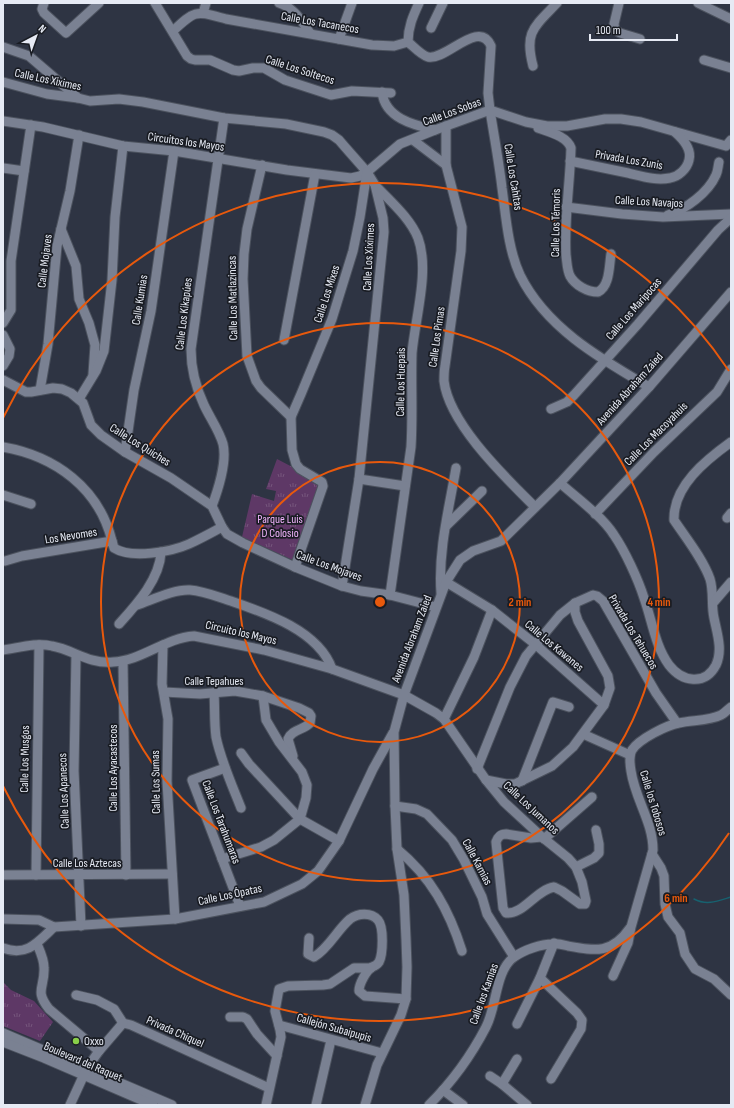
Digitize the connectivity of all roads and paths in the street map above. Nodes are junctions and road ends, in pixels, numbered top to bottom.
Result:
1 (44, 3) edge
2 (99, 3) edge
3 (155, 3) edge
4 (206, 3) edge
5 (279, 3) edge
6 (352, 3) edge
7 (419, 3) edge
8 (443, 3) edge
9 (557, 3) edge
10 (619, 3) edge
11 (698, 3) edge
12 (204, 13) junction
13 (731, 19) edge
14 (431, 28) dead end
15 (173, 31) junction
16 (310, 33) junction
17 (339, 39) junction
18 (640, 40) dead end
19 (408, 42) junction
20 (3, 47) edge
21 (704, 60) dead end
22 (533, 66) dead end
23 (731, 68) edge
24 (3, 82) edge
25 (78, 98) junction
26 (490, 110) junction
27 (224, 118) junction
28 (3, 121) edge
29 (526, 122) junction
30 (31, 125) junction
31 (446, 126) junction
32 (435, 130) junction
33 (674, 131) junction
34 (79, 135) junction
35 (413, 140) junction
36 (731, 140) edge
37 (123, 146) junction
38 (174, 151) junction
39 (218, 158) junction
40 (570, 161) junction
41 (719, 162) dead end
42 (262, 165) junction
43 (446, 165) junction
44 (3, 168) edge
45 (24, 171) junction
46 (367, 172) junction
47 (315, 174) junction
48 (375, 185) junction
49 (566, 207) junction
50 (731, 214) edge
51 (662, 217) junction
52 (731, 218) edge
53 (61, 229) junction
54 (611, 254) dead end
55 (731, 292) edge
56 (3, 323) edge
57 (3, 334) edge
58 (284, 340) dead end
59 (605, 361) junction
60 (3, 366) edge
61 (731, 369) edge
62 (93, 377) junction
63 (3, 380) edge
64 (649, 388) junction
65 (40, 390) junction
66 (79, 398) junction
67 (551, 409) dead end
68 (291, 416) junction
69 (731, 442) edge
70 (3, 447) edge
71 (125, 452) junction
72 (456, 468) dead end
73 (359, 479) junction
74 (560, 483) junction
75 (404, 486) junction
76 (482, 491) dead end
77 (3, 495) edge
78 (32, 504) dead end
79 (212, 506) junction
80 (535, 507) junction
81 (595, 514) junction
82 (446, 526) junction
83 (222, 527) junction
84 (112, 541) junction
85 (161, 552) junction
86 (4, 561) edge
87 (295, 567) junction
88 (446, 582) junction
89 (731, 582) edge
90 (342, 586) junction
91 (390, 595) junction
92 (441, 596) junction
93 (575, 603) junction
94 (713, 603) junction
95 (137, 605) junction
96 (436, 607) junction
97 (492, 610) junction
98 (119, 624) dead end
99 (163, 644) junction
100 (534, 644) junction
101 (39, 645) junction
102 (3, 650) edge
103 (76, 655) junction
104 (123, 662) junction
105 (332, 669) junction
106 (164, 692) junction
107 (214, 693) junction
108 (404, 695) junction
109 (263, 696) junction
110 (604, 705) junction
111 (569, 707) dead end
112 (731, 707) edge
113 (444, 719) junction
114 (677, 723) junction
115 (394, 732) junction
116 (583, 734) junction
117 (241, 753) dead end
118 (630, 755) junction
119 (298, 766) junction
120 (225, 768) junction
121 (477, 768) junction
122 (486, 780) junction
123 (522, 781) junction
124 (592, 796) dead end
125 (395, 806) junction
126 (241, 808) dead end
127 (300, 819) junction
128 (596, 830) dead end
129 (543, 838) junction
130 (339, 841) junction
131 (397, 850) junction
132 (652, 854) junction
133 (222, 859) junction
134 (576, 867) junction
135 (79, 874) junction
136 (126, 874) junction
137 (172, 874) junction
138 (3, 875) edge
139 (36, 875) junction
140 (240, 906) junction
141 (3, 919) edge
142 (175, 919) junction
143 (81, 926) junction
144 (54, 927) junction
145 (631, 927) junction
146 (309, 938) dead end
147 (37, 944) junction
148 (554, 944) junction
149 (3, 948) edge
150 (462, 951) dead end
151 (514, 957) junction
152 (371, 968) junction
153 (614, 976) dead end
154 (540, 978) junction
155 (76, 995) dead end
156 (731, 995) edge
157 (406, 999) junction
158 (230, 1018) dead end
159 (123, 1023) junction
160 (517, 1024) dead end
161 (279, 1025) junction
162 (3, 1033) edge
163 (331, 1040) junction
164 (3, 1042) edge
165 (99, 1051) junction
166 (45, 1054) junction
167 (382, 1054) junction
168 (277, 1056) junction
169 (517, 1059) dead end
170 (85, 1072) junction
171 (490, 1076) dead end
172 (551, 1080) dead end
173 (502, 1084) junction
174 (269, 1088) junction
175 (443, 1090) junction
176 (70, 1105) edge
177 (153, 1105) edge
178 (172, 1105) edge
179 (266, 1105) edge
180 (316, 1105) edge
181 (365, 1105) edge
182 (429, 1105) edge
183 (463, 1105) edge
184 (527, 1105) edge

1 - 2 street
3 - 15 street
4 - 12 street
5 - 16 street
6 - 17 street
7 - 19 street
8 - 14 street
9 - 22 street
10 - 18 street
11 - 13 street
12 - 15 street
12 - 16 street, Calle Los Tacanecos
15 - 32 street, Calle Los Soltecos
16 - 17 street, Calle Los Tacanecos
17 - 19 street, Calle Los Tacanecos
19 - 26 street, Calle Los Cahitas
20 - 25 street
21 - 23 street
24 - 25 street, Calle Los Xiximes
25 - 27 street, Calle Los Xiximes
26 - 29 street, Calle Los Sobas
26 - 31 street, Calle Los Sobas
26 - 59 street, Calle Los Cahitas
27 - 39 street, Calle Los Kikapúes
27 - 46 street, Calle Los Xiximes
28 - 30 street, Circuitos los Mayos
29 - 33 street, Calle Los Sobas
29 - 40 street, Calle Los Témoris
30 - 34 street, Circuitos los Mayos
30 - 45 street
31 - 32 street, Calle Los Sobas
31 - 43 street, Calle Los Pimas
32 - 35 street, Calle Los Sobas
33 - 36 street, Calle Los Sobas
33 - 40 street, Privada Los Zunis
34 - 37 street, Circuitos los Mayos
34 - 53 street, Calle Mojaves
35 - 43 street
35 - 46 street, Calle Los Sobas
37 - 38 street, Circuitos los Mayos
37 - 62 street
38 - 39 street, Circuitos los Mayos
38 - 71 street, Calle Kumias
39 - 42 street, Circuitos los Mayos
39 - 79 street, Calle Los Kikapúes
40 - 49 street, Calle Los Témoris
41 - 51 street
42 - 47 street, Circuitos los Mayos
42 - 68 street, Calle Los Matlazincas
43 - 80 street, Calle Los Pimas
44 - 45 street
45 - 56 street
46 - 47 street, Circuitos los Mayos
46 - 48 street, Calle Los Xiximes
46 - 68 street, Calle Los Mixes
47 - 58 street
48 - 73 street, Calle Los Xiximes
48 - 75 street, Calle Los Huepais
49 - 51 street, Calle Los Navajos
49 - 54 street, Calle Los Témoris
50 - 51 street, Calle Los Navajos
52 - 59 street, Calle Los Maripocas
53 - 62 street
53 - 65 street, Calle Mojaves
55 - 64 street, Avenida Abraham Zaied
57 - 60 street
59 - 64 street, Calle Los Cahitas
59 - 67 street, Calle Los Maripocas
61 - 81 street, Calle Los Macoyahuis
62 - 66 street
63 - 65 street
64 - 74 street, Avenida Abraham Zaied
65 - 66 street
66 - 71 street, Calle Los Quiches
68 - 87 street
69 - 94 street
70 - 84 street
71 - 79 street, Calle Los Quiches
72 - 82 street
73 - 75 street
73 - 90 street, Calle Los Xiximes
74 - 80 street, Avenida Abraham Zaied
74 - 81 street
75 - 91 street, Calle Los Huepais
76 - 82 street
77 - 78 street
79 - 83 street
80 - 88 street, Avenida Abraham Zaied
81 - 94 street
82 - 92 street
83 - 85 street, Los Nevomes
83 - 87 street, Calle Los Mojaves
84 - 85 street, Los Nevomes
84 - 86 street, Los Nevomes
85 - 95 street
87 - 90 street, Calle Los Mojaves
88 - 92 street, Avenida Abraham Zaied
88 - 97 street, Calle Los Kawanes
89 - 94 street
90 - 91 street, Calle Los Mojaves
91 - 96 street, Calle Los Mojaves
92 - 96 street, Avenida Abraham Zaied
93 - 100 street, Privada Los Tehuecos
93 - 110 street
93 - 114 street, Privada Los Tehuecos
95 - 98 street
95 - 105 street
96 - 108 street, Avenida Abraham Zaied
97 - 100 street, Calle Los Kawanes
97 - 113 street
99 - 104 street, Circuito los Mayos
99 - 105 street, Circuito los Mayos
99 - 106 street, Calle Los Sumas
100 - 110 street, Calle Los Kawanes
100 - 121 street, Privada Los Tehuecos
101 - 102 street, Circuito los Mayos
101 - 103 street, Circuito los Mayos
101 - 139 street, Calle Los Musgos
103 - 104 street, Circuito los Mayos
103 - 135 street, Calle Los Apanecos
104 - 136 street, Calle Los Ayacastecos
105 - 108 street, Circuito los Mayos
106 - 107 street, Calle Tepahues
106 - 137 street, Calle Los Sumas
107 - 109 street, Calle Tepahues
107 - 120 street, Calle Los Tarahumaras
108 - 113 street, Calle Los Jumanos
108 - 115 street, Avenida Abraham Zaied
109 - 119 street, Calle Tepahues
109 - 119 street, Calle Tepahues
110 - 116 street
111 - 123 street
112 - 114 street
113 - 121 street, Calle Los Jumanos
114 - 118 street
115 - 125 street, Avenida Abraham Zaied
115 - 130 street, Calle Los Ópatas
116 - 118 street
116 - 123 street
117 - 127 street
118 - 132 street, Calle los Tobosos
119 - 127 street, Calle Tepahues
120 - 126 street, Calle Los Tarahumaras
120 - 133 street, Calle Los Tarahumaras
121 - 122 street, Calle Los Jumanos
122 - 123 street
122 - 129 street, Calle Los Jumanos
124 - 129 street
125 - 131 street, Avenida Abraham Zaied
125 - 151 street, Calle Kamias
127 - 130 street
127 - 133 street
128 - 134 street
129 - 134 street, Calle Los Jumanos
129 - 134 street
130 - 140 street, Calle Los Ópatas
131 - 150 street
131 - 157 street, Avenida Abraham Zaied
132 - 145 street, Calle los Tobosos
132 - 156 street
133 - 140 street, Calle Los Tarahumaras
135 - 136 street, Calle Los Aztecas
135 - 139 street, Calle Los Aztecas
135 - 143 street, Calle Los Apanecos
136 - 137 street, Calle Los Aztecas
137 - 142 street, Calle Los Sumas
138 - 139 street, Calle Los Aztecas
140 - 142 street, Calle Los Ópatas
141 - 144 street, Calle Los Ópatas
142 - 143 street, Calle Los Ópatas
143 - 144 street, Calle Los Ópatas
144 - 147 street
145 - 148 street, Calle los Kamias
145 - 153 street, Calle los Tobosos
146 - 152 street
147 - 149 street
147 - 165 street
148 - 151 street, Calle los Kamias
148 - 154 street
151 - 175 street, Calle los Kamias
152 - 157 street
152 - 161 street
154 - 160 street
154 - 172 street
155 - 159 street
157 - 167 street, Avenida Abraham Zaied
158 - 168 street
159 - 165 street
159 - 174 street, Privada Chiquel
161 - 163 street, Callejón Subaipupis
161 - 168 street
162 - 166 street, Boulevard del Raquet
163 - 167 street, Callejón Subaipupis
163 - 180 street
164 - 166 street, Boulevard del Raquet
165 - 170 street
166 - 170 street, Boulevard del Raquet
167 - 181 street, Avenida Abraham Zaied
168 - 174 street
169 - 173 street
170 - 176 street
170 - 177 street, Boulevard del Raquet
170 - 178 street, Boulevard del Raquet
171 - 173 street
173 - 184 street
174 - 179 street
175 - 182 street, Calle los Kamias
175 - 183 street

